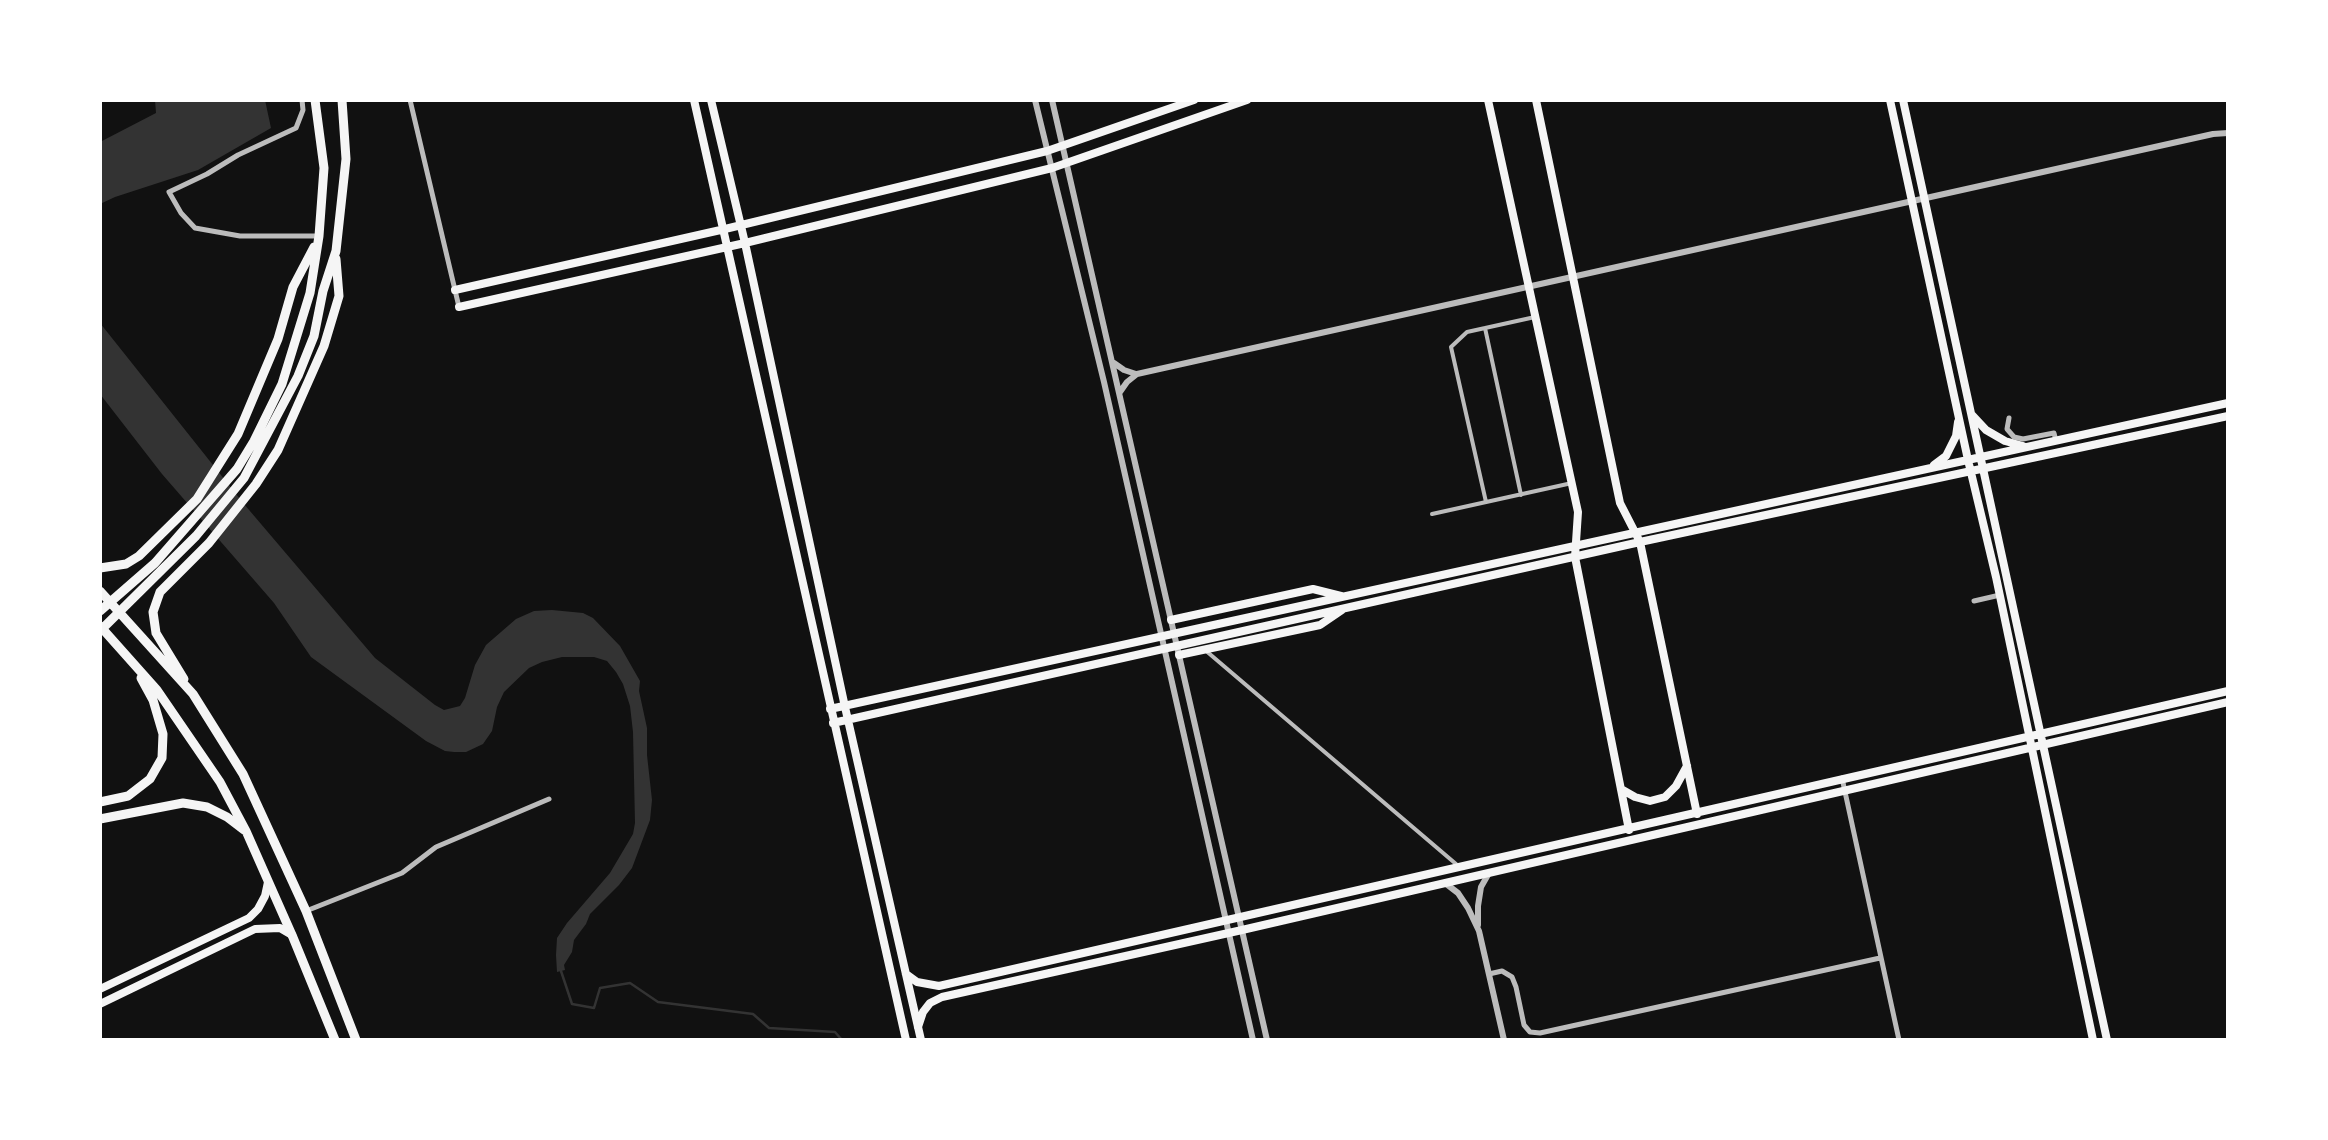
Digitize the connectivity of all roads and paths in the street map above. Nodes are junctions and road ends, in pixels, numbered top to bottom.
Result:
1 (302, 100) edge
2 (315, 100) edge
3 (342, 100) edge
4 (410, 100) edge
5 (694, 100) edge
6 (711, 100) edge
7 (1035, 100) edge
8 (1052, 100) edge
9 (1194, 100) edge
10 (1247, 100) edge
11 (1488, 100) edge
12 (1536, 100) edge
13 (1890, 100) edge
14 (1903, 100) edge
15 (2228, 130) edge
16 (1063, 147) junction
17 (1047, 151) junction
18 (1067, 164) junction
19 (1052, 168) junction
20 (1925, 198) junction
21 (1912, 201) junction
22 (740, 225) junction
23 (725, 229) junction
24 (320, 236) junction
25 (744, 243) junction
26 (729, 246) junction
27 (336, 251) junction
28 (1574, 277) junction
29 (1530, 287) junction
30 (455, 290) junction
31 (459, 307) joint
32 (1536, 317) junction
33 (1485, 328) junction
34 (1114, 364) junction
35 (1138, 374) junction
36 (1120, 392) junction
37 (2228, 403) edge
38 (1972, 414) junction
39 (2228, 416) edge
40 (1959, 418) junction
41 (2008, 418) dead end
42 (2056, 440) junction
43 (258, 443) junction
44 (2027, 447) junction
45 (1982, 462) junction
46 (1969, 465) junction
47 (1929, 468) junction
48 (1572, 483) junction
49 (1521, 495) junction
50 (1486, 502) junction
51 (1432, 514) dead end
52 (1635, 533) junction
53 (1640, 542) junction
54 (1576, 545) junction
55 (1575, 556) junction
56 (158, 567) junction
57 (100, 568) edge
58 (100, 591) edge
59 (2000, 595) junction
60 (1345, 597) junction
61 (1974, 601) dead end
62 (1348, 607) junction
63 (100, 612) edge
64 (1171, 620) junction
65 (100, 628) edge
66 (1174, 635) junction
67 (1162, 638) junction
68 (1164, 648) junction
69 (1178, 650) junction
70 (1205, 650) junction
71 (130, 658) junction
72 (2228, 691) edge
73 (193, 694) junction
74 (2228, 702) edge
75 (845, 707) junction
76 (830, 710) junction
77 (848, 719) junction
78 (834, 722) junction
79 (2042, 734) junction
80 (2030, 736) junction
81 (2044, 746) junction
82 (2032, 748) junction
83 (1687, 766) junction
84 (1842, 778) junction
85 (1621, 789) junction
86 (1844, 790) junction
87 (550, 799) dead end
88 (100, 802) edge
89 (1696, 812) junction
90 (100, 819) edge
91 (1699, 824) junction
92 (1629, 828) junction
93 (246, 832) junction
94 (1632, 839) junction
95 (1459, 866) junction
96 (1489, 873) junction
97 (268, 882) junction
98 (1445, 883) junction
99 (1478, 906) junction
100 (1468, 908) junction
101 (306, 911) junction
102 (1240, 918) junction
103 (1226, 920) junction
104 (1242, 930) junction
105 (1479, 931) junction
106 (1229, 933) junction
107 (292, 935) junction
108 (1880, 958) junction
109 (906, 974) junction
110 (1489, 974) junction
111 (100, 989) edge
112 (100, 1004) edge
113 (918, 1026) junction
114 (334, 1038) edge
115 (356, 1040) edge
116 (906, 1040) edge
117 (921, 1040) edge
118 (1253, 1040) edge
119 (1267, 1040) edge
120 (1504, 1040) edge
121 (1898, 1040) edge
122 (2093, 1040) edge
123 (2107, 1040) edge

1 - 24 street
2 - 24 main road
3 - 27 main road
4 - 30 street
5 - 23 main road
6 - 22 main road
7 - 17 street
8 - 16 street
9 - 16 main road
10 - 18 main road
11 - 29 main road
12 - 28 main road
13 - 21 main road
14 - 20 main road
15 - 20 street
16 - 17 main road
16 - 18 street
17 - 19 street
17 - 22 main road
18 - 19 main road
18 - 34 street
19 - 25 main road
19 - 67 street
20 - 21 street
20 - 38 main road
21 - 28 street
21 - 40 main road
22 - 23 main road
22 - 25 main road
23 - 26 main road
23 - 30 main road
24 - 43 main road
24 - 57 main road
25 - 26 main road
25 - 75 main road
26 - 31 main road
26 - 76 main road
27 - 43 main road
27 - 73 main road
28 - 29 street
28 - 52 main road
29 - 32 main road
29 - 35 street
30 - 31 street
32 - 33 street
32 - 48 main road
33 - 49 street
33 - 50 street
34 - 35 street
34 - 36 street
35 - 36 street
36 - 64 street
37 - 42 main road
38 - 44 main road
38 - 45 main road
39 - 45 main road
40 - 46 main road
40 - 47 main road
41 - 42 street
42 - 44 main road
43 - 56 main road
44 - 45 main road
45 - 46 main road
45 - 79 main road
46 - 47 main road
46 - 53 main road
46 - 59 main road
47 - 52 main road
48 - 49 street
48 - 54 main road
49 - 50 street
50 - 51 street
52 - 53 main road
52 - 54 main road
53 - 55 main road
53 - 83 main road
54 - 55 main road
54 - 60 main road
55 - 62 main road
55 - 85 main road
56 - 63 main road
56 - 65 main road
58 - 73 main road
59 - 61 street
59 - 80 main road
60 - 64 main road
60 - 66 main road
62 - 69 main road
62 - 70 main road
64 - 66 street
65 - 71 main road
66 - 67 main road
66 - 69 street
67 - 68 street
67 - 75 main road
68 - 69 main road
68 - 77 main road
68 - 103 street
69 - 70 main road
69 - 102 street
70 - 95 street
71 - 88 main road
71 - 93 main road
72 - 79 main road
73 - 101 main road
74 - 81 main road
75 - 76 main road
75 - 77 main road
76 - 78 main road
77 - 78 main road
77 - 109 main road
78 - 116 main road
79 - 80 main road
79 - 81 main road
80 - 82 main road
80 - 84 main road
81 - 82 main road
81 - 123 main road
82 - 86 main road
82 - 122 main road
83 - 85 main road
83 - 89 main road
84 - 86 street
84 - 89 main road
85 - 92 main road
86 - 91 main road
86 - 108 street
87 - 101 street
89 - 91 main road
89 - 92 main road
90 - 93 main road
91 - 94 main road
92 - 94 main road
92 - 95 main road
93 - 97 main road
94 - 96 main road
95 - 102 main road
96 - 98 main road
96 - 99 street
97 - 107 main road
97 - 111 main road
98 - 100 street
98 - 104 main road
99 - 100 street
99 - 105 street
100 - 105 street
101 - 115 main road
102 - 103 main road
102 - 104 street
103 - 106 street
103 - 109 main road
104 - 106 main road
104 - 119 street
105 - 110 street
106 - 113 main road
106 - 118 street
107 - 112 main road
107 - 114 main road
108 - 110 street
108 - 121 street
109 - 113 main road
110 - 120 street
113 - 117 main road

